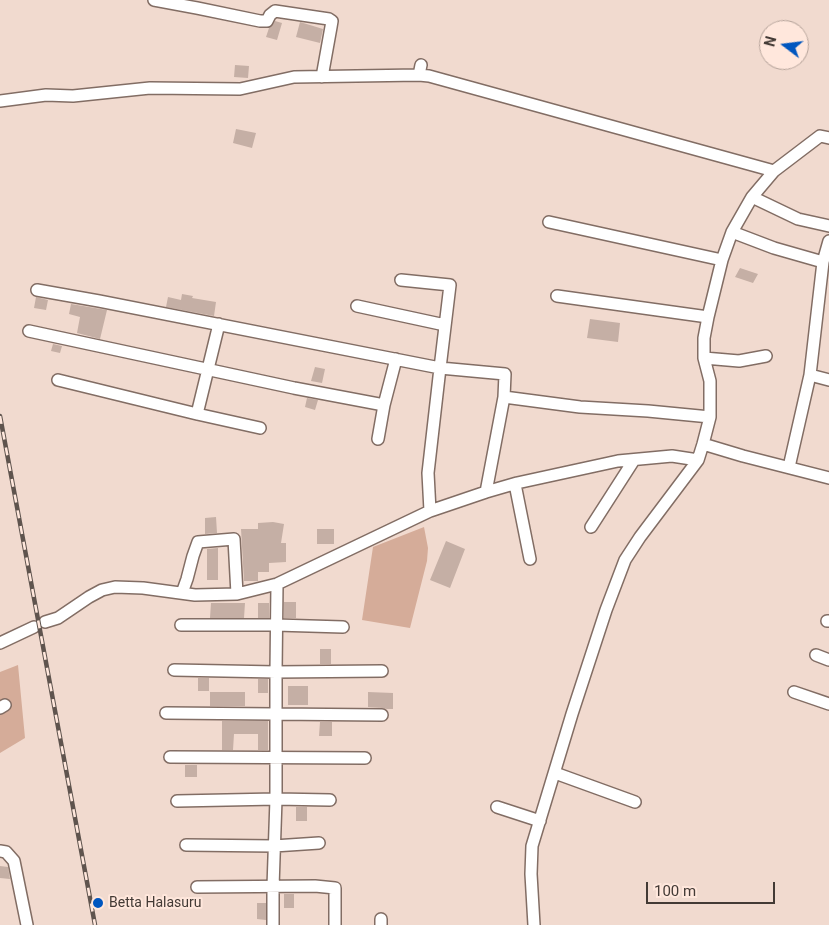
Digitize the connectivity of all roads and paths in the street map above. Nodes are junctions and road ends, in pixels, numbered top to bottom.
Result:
1 (154, 0) edge
2 (322, 77) junction
3 (0, 101) edge
4 (829, 138) edge
5 (774, 171) junction
6 (752, 196) junction
7 (549, 222) dead end
8 (829, 226) edge
9 (732, 232) junction
10 (829, 241) edge
11 (722, 260) junction
12 (823, 262) junction
13 (401, 280) dead end
14 (37, 290) dead end
15 (557, 296) dead end
16 (357, 306) dead end
17 (708, 317) junction
18 (219, 324) junction
19 (445, 325) junction
20 (29, 331) dead end
21 (766, 356) dead end
22 (704, 358) junction
23 (396, 359) junction
24 (440, 368) junction
25 (208, 370) junction
26 (810, 375) junction
27 (58, 380) dead end
28 (829, 380) edge
29 (504, 397) junction
30 (384, 406) junction
31 (197, 414) junction
32 (710, 417) junction
33 (260, 428) dead end
34 (378, 439) dead end
35 (703, 444) junction
36 (634, 460) junction
37 (698, 460) junction
38 (789, 467) junction
39 (829, 478) edge
40 (514, 484) junction
41 (486, 492) junction
42 (430, 511) junction
43 (591, 527) dead end
44 (530, 559) dead end
45 (277, 584) junction
46 (182, 594) junction
47 (237, 594) junction
48 (276, 625) junction
49 (181, 626) dead end
50 (343, 627) dead end
51 (0, 642) edge
52 (816, 655) dead end
53 (829, 660) edge
54 (174, 670) dead end
55 (382, 671) dead end
56 (276, 672) junction
57 (794, 692) dead end
58 (829, 704) edge
59 (166, 713) dead end
60 (276, 714) junction
61 (382, 715) dead end
62 (170, 757) dead end
63 (276, 757) junction
64 (364, 758) dead end
65 (554, 773) junction
66 (276, 799) junction
67 (330, 800) dead end
68 (177, 801) dead end
69 (635, 802) dead end
70 (497, 807) dead end
71 (540, 822) junction
72 (320, 843) dead end
73 (186, 845) dead end
74 (274, 846) junction
75 (0, 850) edge
76 (197, 887) dead end
77 (273, 887) junction
78 (27, 925) edge
79 (273, 925) edge
80 (335, 925) edge
81 (534, 925) edge

1 - 2 street
2 - 3 street
2 - 5 street
4 - 5 street
5 - 6 street
6 - 8 street
6 - 9 street
7 - 11 street
9 - 11 street
9 - 12 street
10 - 12 street
11 - 17 street
12 - 26 street
13 - 19 street
14 - 18 street
15 - 17 street
16 - 19 street
17 - 22 street
18 - 23 street
18 - 25 street
19 - 24 street
20 - 25 street
21 - 22 street
22 - 32 street
23 - 24 street
23 - 30 street
24 - 29 street
24 - 42 street
25 - 30 street
25 - 31 street
26 - 28 street
26 - 38 street
27 - 31 street
29 - 32 street
29 - 41 street
30 - 34 street
31 - 33 street
32 - 35 street
35 - 37 street
35 - 38 street
36 - 37 street
36 - 40 street
36 - 43 street
37 - 65 street
38 - 39 street
40 - 41 street
40 - 44 street
41 - 42 street
42 - 45 street
45 - 47 street
45 - 48 street
46 - 47 street
46 - 47 street
46 - 51 street
48 - 49 street
48 - 50 street
48 - 56 street
52 - 53 street
54 - 56 street
55 - 56 street
56 - 60 street
57 - 58 street
59 - 60 street
60 - 61 street
60 - 63 street
62 - 63 street
63 - 64 street
63 - 66 street
65 - 69 street
65 - 71 street
66 - 67 street
66 - 68 street
66 - 74 street
70 - 71 street
71 - 81 street
72 - 74 street
73 - 74 street
74 - 77 street
75 - 78 street
76 - 77 street
77 - 79 street
77 - 80 street

